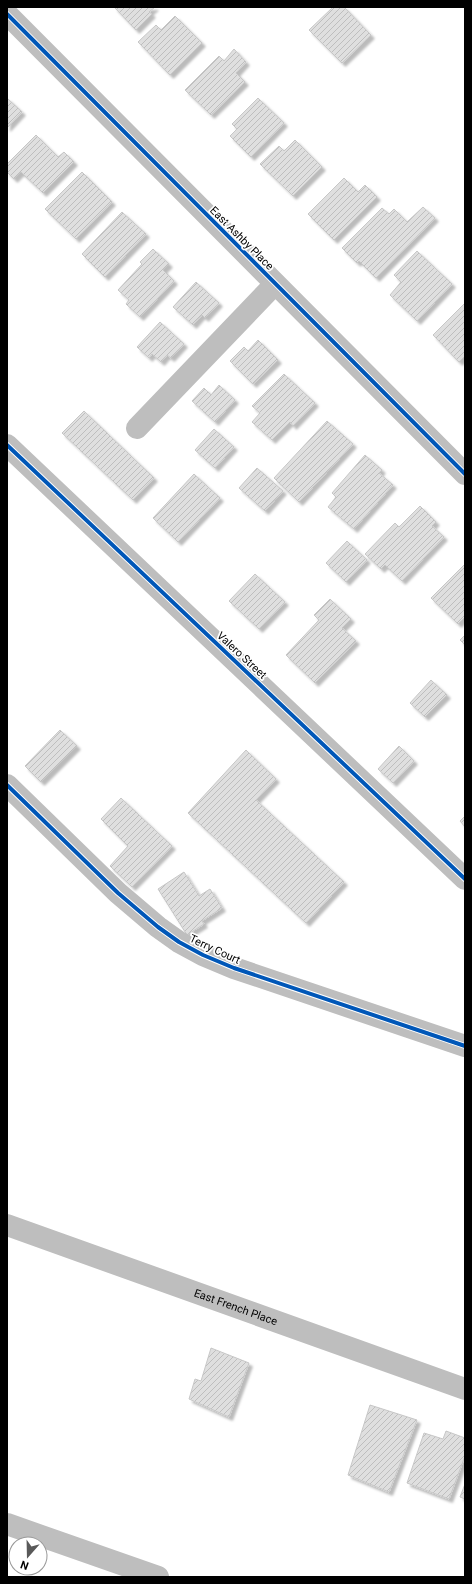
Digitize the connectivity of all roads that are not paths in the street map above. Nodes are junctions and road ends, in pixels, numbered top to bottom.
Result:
1 (7, 14) edge
2 (275, 284) junction
3 (137, 428) dead end
4 (7, 445) edge
5 (465, 474) edge
6 (7, 785) edge
7 (465, 879) edge
8 (465, 1046) edge
9 (7, 1225) edge
10 (465, 1389) edge
11 (7, 1524) edge
12 (158, 1577) edge

1 - 2 street, East Ashby Place
2 - 3 street
2 - 5 street, East Ashby Place
4 - 7 street, Valero Street
6 - 8 street, Terry Court
9 - 10 street, East French Place
11 - 12 street

